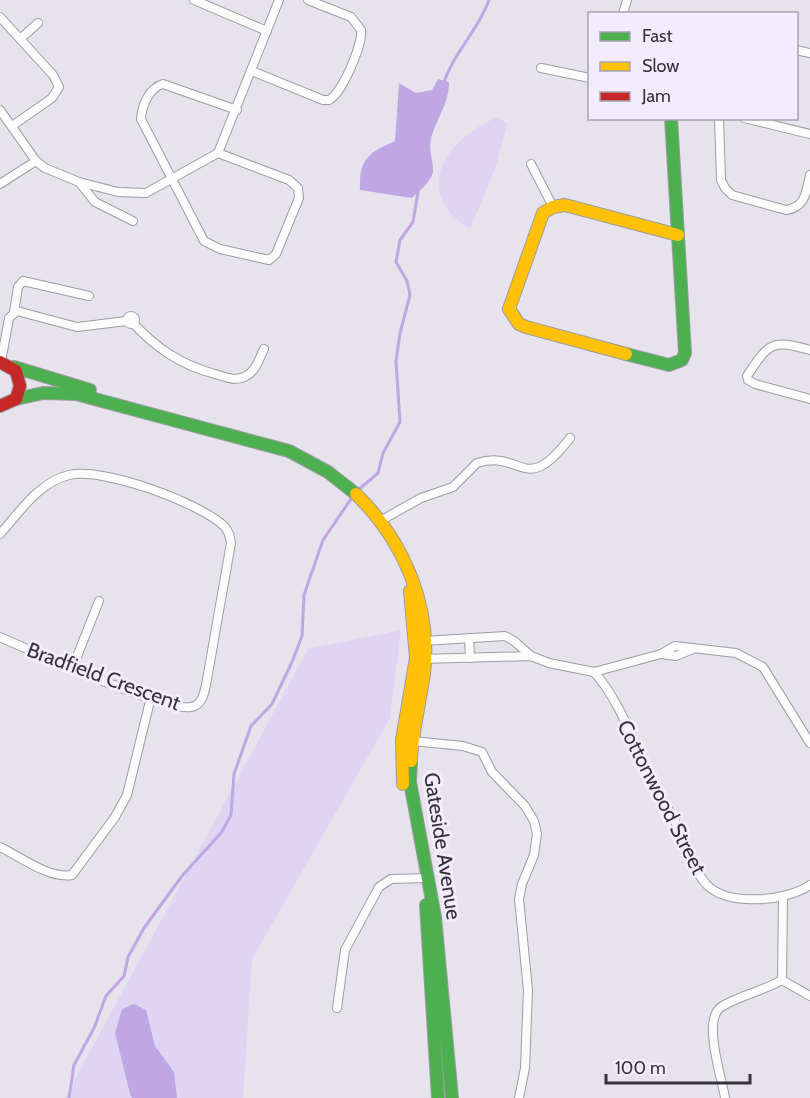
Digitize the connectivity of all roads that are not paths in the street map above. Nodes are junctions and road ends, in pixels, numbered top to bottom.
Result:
1 (194, 0) edge
2 (279, 0) edge
3 (308, 0) edge
4 (0, 17) edge
5 (38, 23) dead end
6 (267, 31) junction
7 (20, 39) junction
8 (541, 68) dead end
9 (252, 71) junction
10 (588, 78) edge
11 (0, 110) edge
12 (237, 110) junction
13 (671, 120) edge
14 (719, 120) edge
15 (752, 120) edge
16 (12, 126) junction
17 (810, 134) edge
18 (218, 153) junction
19 (36, 161) junction
20 (531, 164) dead end
21 (810, 175) edge
22 (172, 181) junction
23 (79, 182) junction
24 (0, 184) edge
25 (554, 207) junction
26 (133, 221) dead end
27 (678, 235) junction
28 (89, 296) dead end
29 (14, 312) junction
30 (264, 349) dead end
31 (810, 350) edge
32 (0, 362) edge
33 (14, 367) junction
34 (16, 399) junction
35 (810, 399) edge
36 (2, 407) edge
37 (156, 414) junction
38 (570, 438) dead end
39 (380, 521) junction
40 (0, 534) edge
41 (99, 601) dead end
42 (0, 637) edge
43 (469, 638) junction
44 (421, 641) junction
45 (531, 656) junction
46 (470, 658) junction
47 (421, 659) junction
48 (72, 669) junction
49 (594, 672) junction
50 (151, 697) junction
51 (412, 741) junction
52 (810, 744) edge
53 (0, 848) edge
54 (426, 879) junction
55 (810, 885) edge
56 (783, 898) junction
57 (782, 980) junction
58 (810, 996) edge
59 (337, 1008) dead end
60 (438, 1098) edge
61 (452, 1098) edge
62 (519, 1098) edge
63 (725, 1098) edge

1 - 6 street
2 - 6 street
3 - 9 street
4 - 7 street
5 - 7 street
6 - 9 street
7 - 16 street
8 - 10 street
9 - 12 street
11 - 16 street
12 - 18 street
12 - 22 street
13 - 27 street
14 - 21 street
15 - 17 street
16 - 19 street
18 - 22 street
18 - 22 street
19 - 23 street
19 - 24 street
20 - 25 street
22 - 23 street
23 - 26 street
25 - 27 street
25 - 27 street
28 - 29 street
29 - 30 street
29 - 32 street
31 - 35 street
32 - 33 street, Gateside Avenue
33 - 34 street
33 - 37 street, Gateside Avenue
34 - 36 street, Gateside Avenue
34 - 37 street, Gateside Avenue
37 - 39 street, Gateside Avenue
38 - 39 street
39 - 44 street, Gateside Avenue
40 - 50 street, Bradfield Crescent
41 - 48 street
42 - 48 street, Bradfield Crescent
43 - 44 street
43 - 45 street
43 - 46 street
44 - 47 street, Gateside Avenue
45 - 46 street
45 - 49 street
46 - 47 street
47 - 51 street, Gateside Avenue
47 - 54 street, Gateside Avenue
48 - 50 street, Bradfield Crescent
49 - 52 street
49 - 56 street, Cottonwood Street
50 - 53 street
51 - 54 street, Gateside Avenue
51 - 62 street
54 - 59 street
54 - 60 street, Gateside Avenue
54 - 61 street, Gateside Avenue
55 - 56 street
56 - 57 street
57 - 58 street
57 - 63 street

